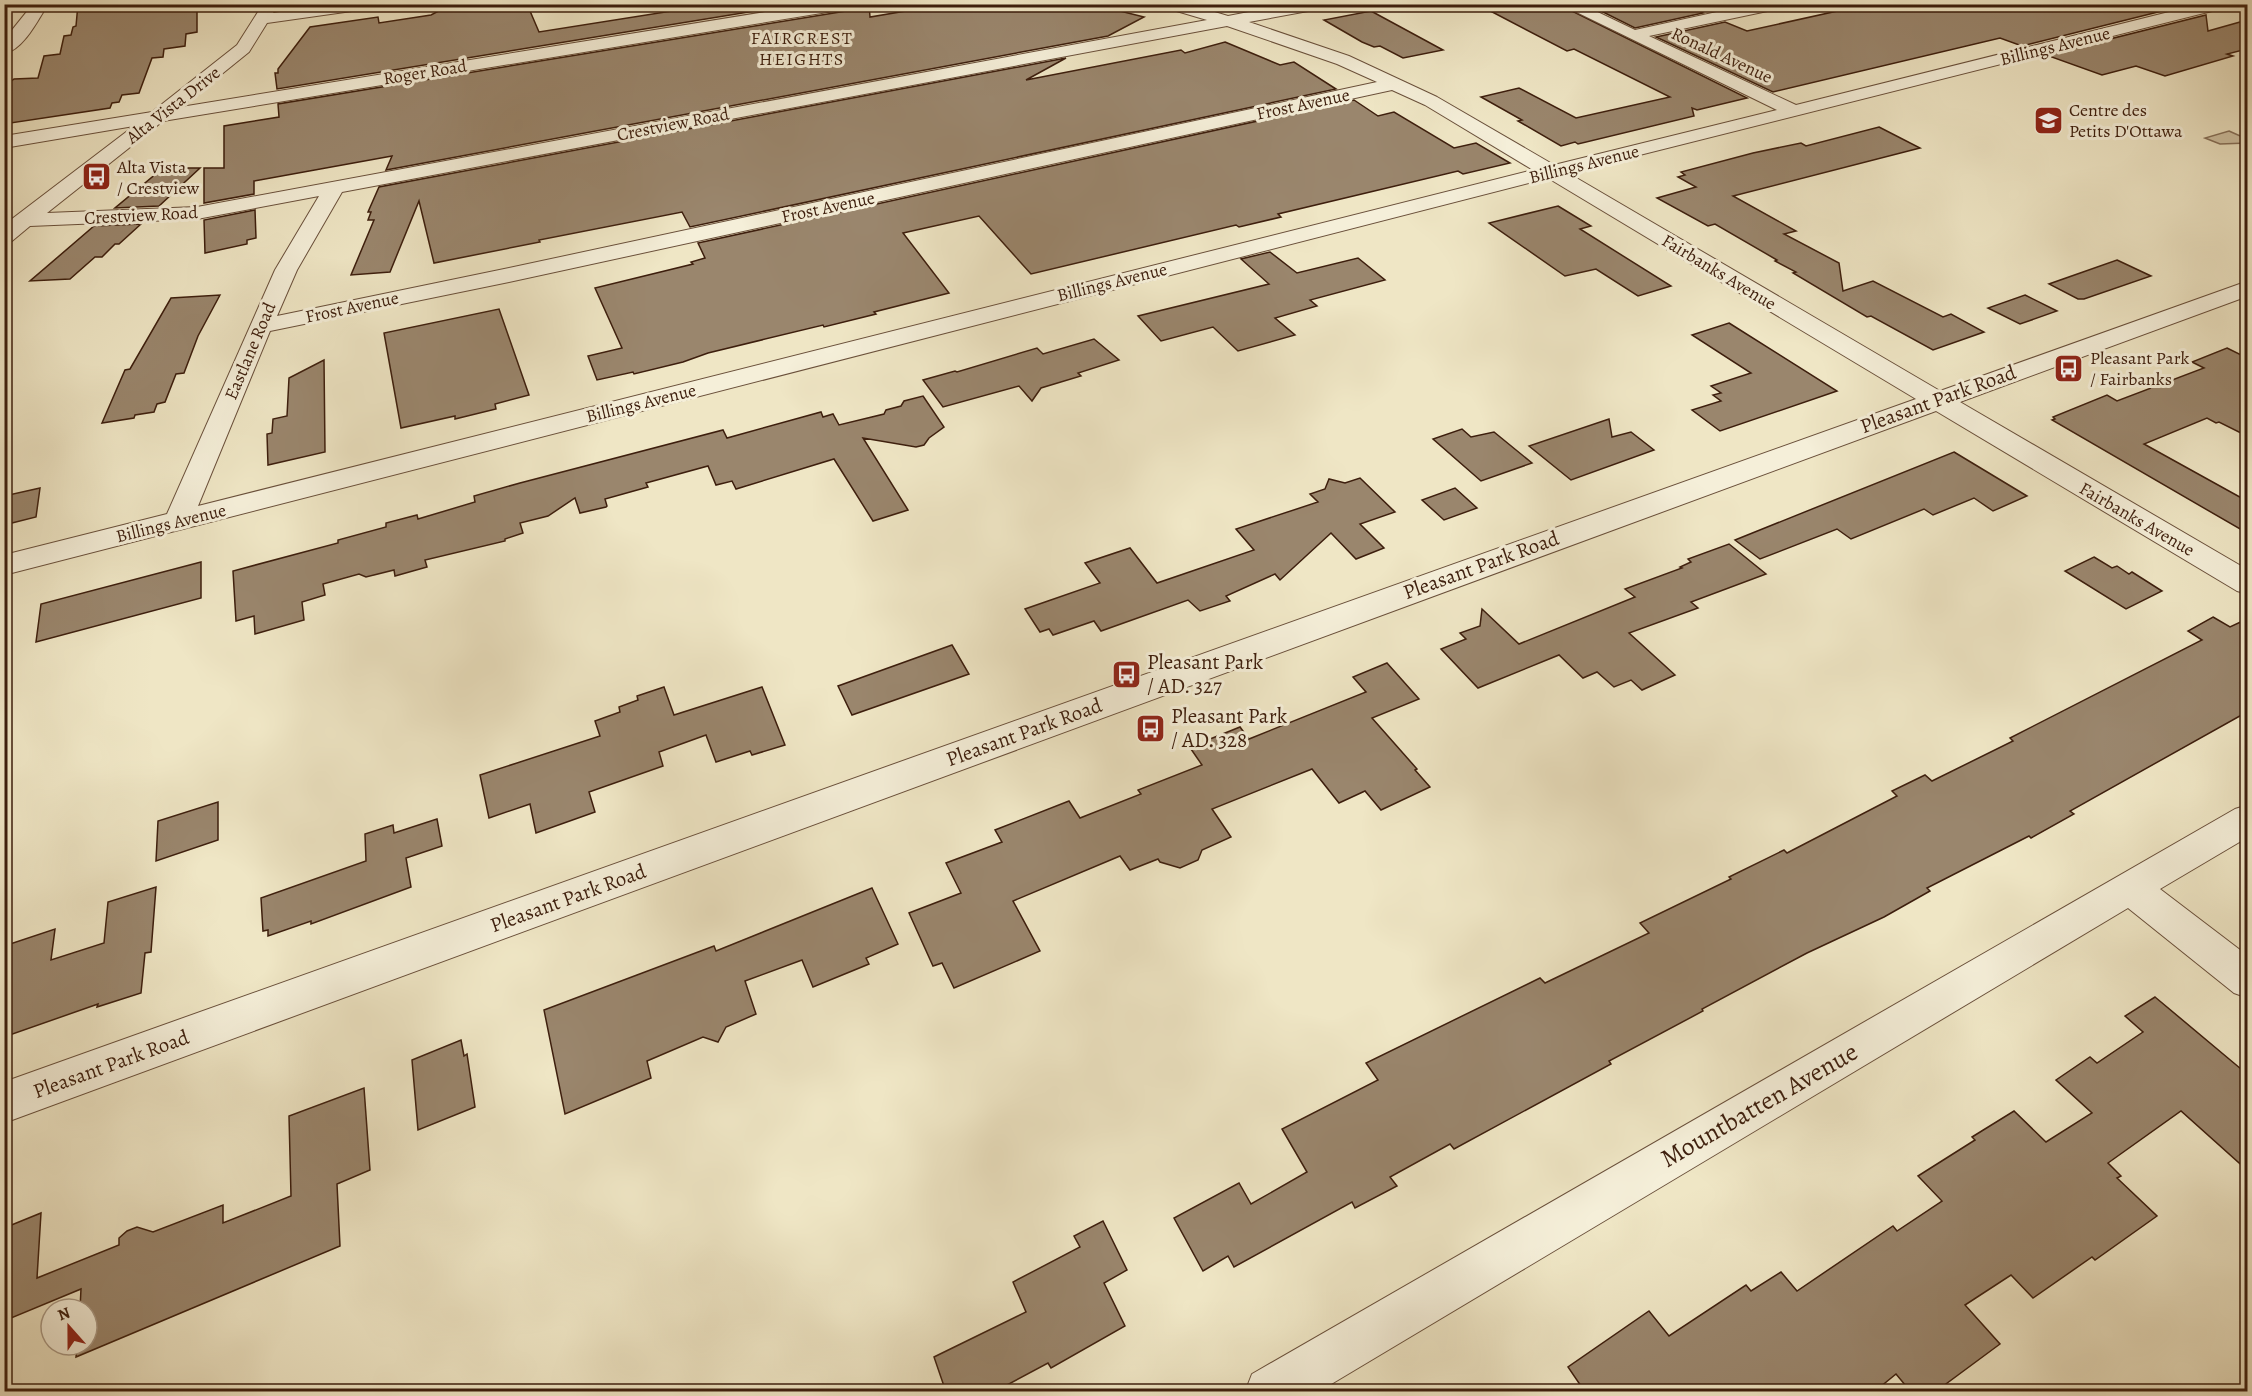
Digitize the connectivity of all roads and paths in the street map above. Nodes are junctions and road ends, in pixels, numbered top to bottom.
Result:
1 (41, 4) edge
2 (366, 4) edge
3 (846, 4) edge
4 (1169, 4) edge
5 (1319, 4) edge
6 (1567, 4) edge
7 (1777, 4) edge
8 (2222, 4) edge
9 (268, 12) edge
10 (1229, 21) junction
11 (1633, 35) junction
12 (4, 49) edge
13 (1395, 84) junction
14 (1794, 111) junction
15 (159, 116) junction
16 (4, 142) edge
17 (1552, 173) junction
18 (335, 187) junction
19 (25, 220) junction
20 (4, 236) edge
21 (2247, 288) edge
22 (260, 326) junction
23 (1935, 400) junction
24 (178, 521) junction
25 (4, 565) edge
26 (2247, 584) edge
27 (2247, 819) edge
28 (2130, 888) junction
29 (2247, 980) edge
30 (4, 1103) edge
31 (1270, 1392) edge

1 - 12 street
2 - 9 street
3 - 15 street, Roger Road
4 - 10 street, Fairbanks Avenue
5 - 10 street, Crestview Road
6 - 11 street, Ronald Avenue
7 - 11 street
8 - 14 street, Billings Avenue
9 - 15 street, Alta Vista Drive
10 - 13 street, Fairbanks Avenue
10 - 18 street, Crestview Road
11 - 14 street, Ronald Avenue
13 - 17 street, Fairbanks Avenue
13 - 22 street, Frost Avenue
14 - 17 street, Billings Avenue
15 - 16 street, Roger Road
15 - 19 street, Alta Vista Drive
17 - 23 street, Fairbanks Avenue
17 - 24 street, Billings Avenue
18 - 19 street, Crestview Road
18 - 22 street, Eastlane Road
19 - 20 street, Alta Vista Drive
21 - 23 street, Pleasant Park Road
22 - 24 street, Eastlane Road
23 - 26 street, Fairbanks Avenue
23 - 30 street, Pleasant Park Road
24 - 25 street, Billings Avenue
27 - 28 street, Mountbatten Avenue
28 - 29 street
28 - 31 street, Mountbatten Avenue

